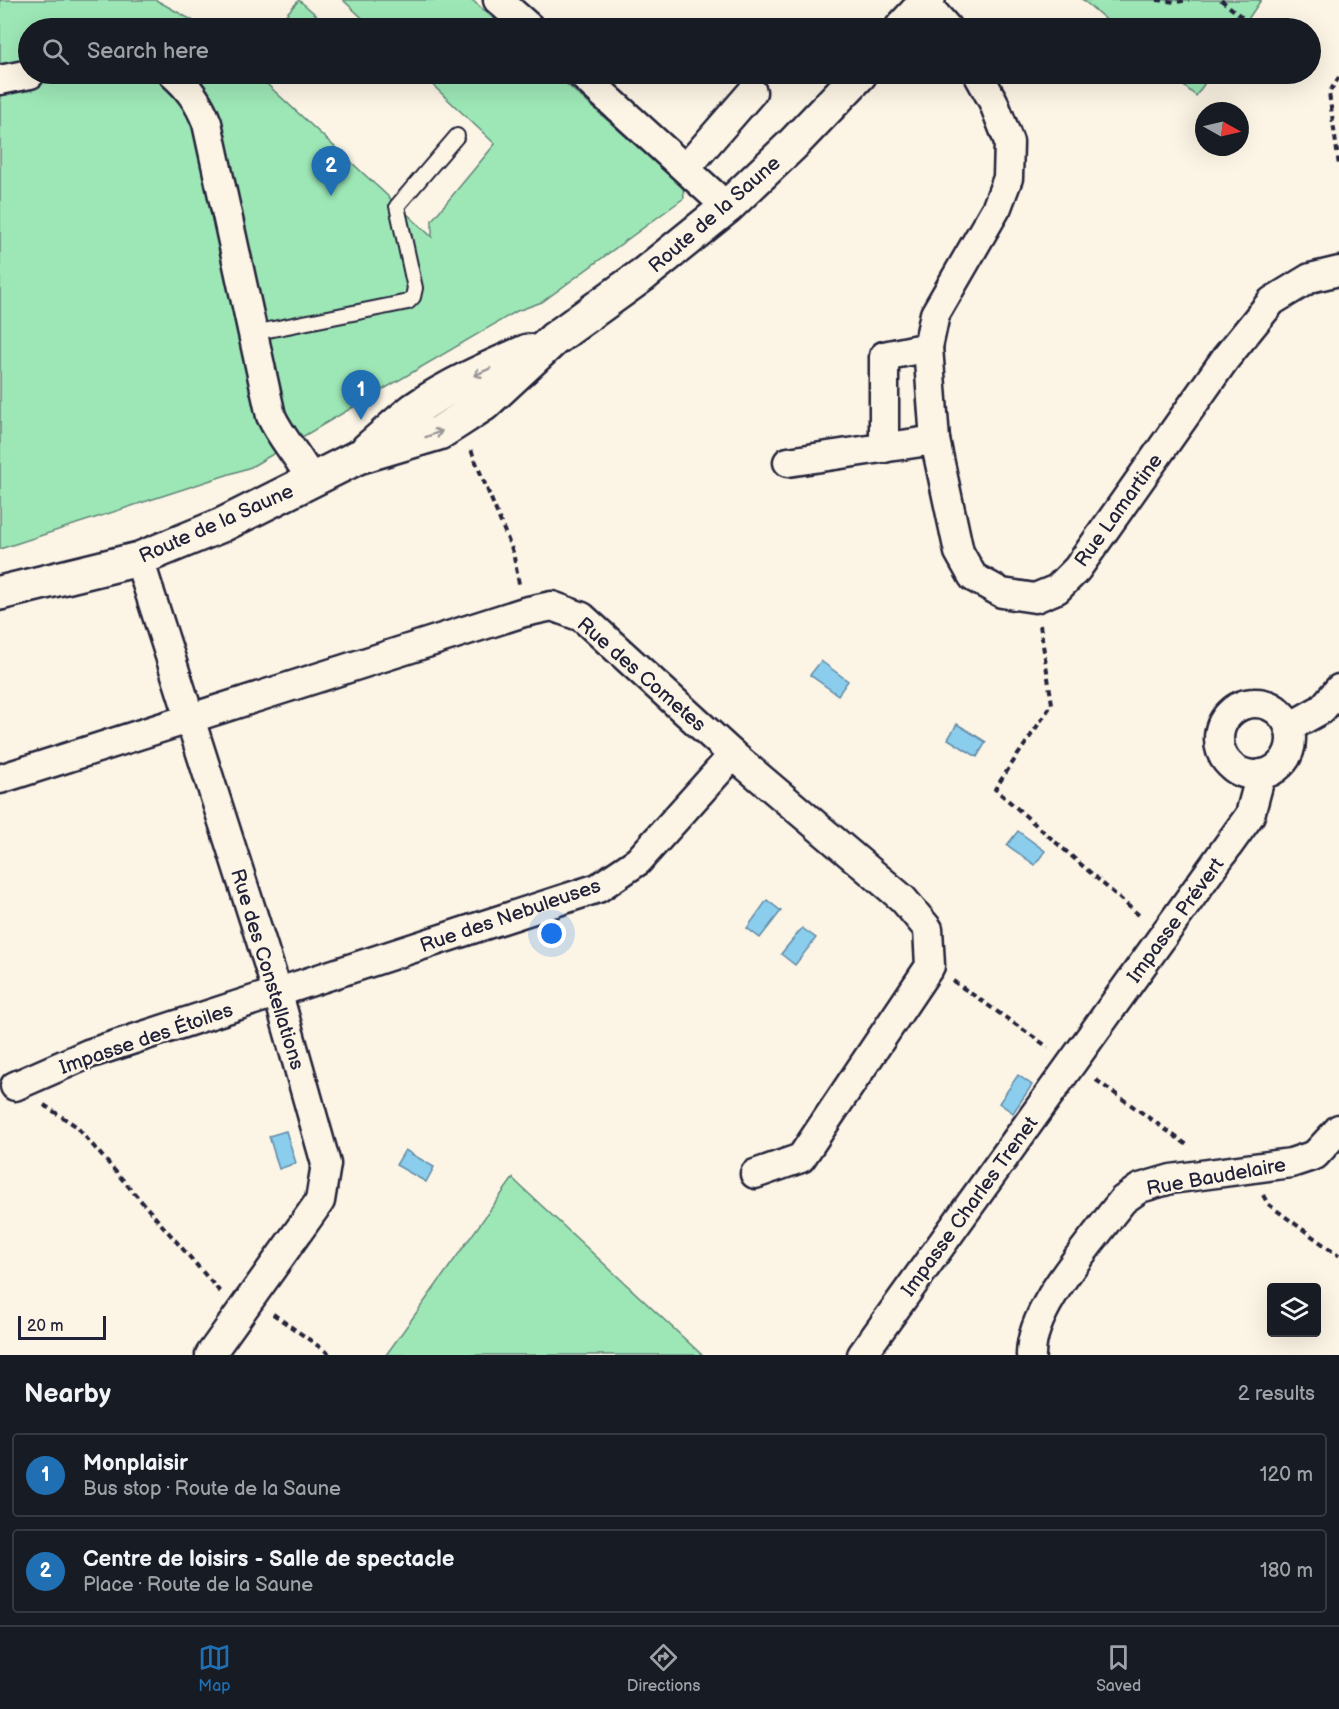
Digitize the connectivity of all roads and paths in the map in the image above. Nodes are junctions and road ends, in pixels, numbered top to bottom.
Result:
1 (498, 0) edge
2 (1157, 0) edge
3 (1189, 0) edge
4 (1221, 0) edge
5 (927, 2) edge
6 (519, 18) edge
7 (912, 18) edge
8 (939, 18) edge
9 (1243, 18) edge
10 (18, 76) edge
11 (1339, 77) edge
12 (0, 80) edge
13 (186, 84) edge
14 (592, 84) edge
15 (850, 84) edge
16 (984, 84) edge
17 (752, 92) dead end
18 (457, 136) dead end
19 (1339, 166) edge
20 (687, 167) junction
21 (727, 207) junction
22 (1339, 271) edge
23 (253, 333) junction
24 (928, 347) junction
25 (935, 440) junction
26 (468, 444) dead end
27 (884, 448) junction
28 (788, 462) dead end
29 (312, 480) junction
30 (139, 559) junction
31 (0, 593) edge
32 (1035, 598) junction
33 (524, 612) junction
34 (1333, 704) edge
35 (190, 718) junction
36 (1290, 727) junction
37 (733, 755) junction
38 (1261, 774) junction
39 (0, 779) edge
40 (1163, 937) junction
41 (930, 966) junction
42 (278, 994) junction
43 (1074, 1061) junction
44 (15, 1086) joint
45 (1339, 1129) edge
46 (1226, 1173) junction
47 (755, 1174) dead end
48 (1339, 1256) edge
49 (246, 1304) junction
50 (210, 1355) edge
51 (331, 1355) edge
52 (862, 1355) edge
53 (1031, 1355) edge

1 - 6 street
2 - 3 path
4 - 9 path
5 - 7 street
5 - 8 street
10 - 12 street
11 - 19 path
13 - 23 street
14 - 20 street
15 - 21 street, Route de la Saune
16 - 24 street
17 - 20 street
18 - 23 lane
20 - 21 street
21 - 29 street, Route de la Saune
22 - 32 street, Rue Lamartine
23 - 29 street
24 - 25 street
24 - 27 street
25 - 27 street
25 - 32 street
26 - 33 path
27 - 28 street
29 - 30 street, Route de la Saune
30 - 31 street, Route de la Saune
30 - 35 street, Rue des Constellations
32 - 40 path
33 - 35 street, Rue des Cometes
33 - 37 street, Rue des Cometes
34 - 36 street
35 - 39 street, Rue des Cometes
35 - 42 street, Rue des Constellations
36 - 38 street
36 - 38 street
37 - 41 street, Rue des Cometes
37 - 42 street, Rue des Nebuleuses
38 - 40 street, Impasse Prévert
40 - 43 street, Impasse Prévert
41 - 43 path
41 - 47 street
42 - 44 street, Impasse des Étoiles
42 - 49 street, Rue des Constellations
43 - 46 path
43 - 52 street, Impasse Charles Trenet
44 - 49 path
45 - 46 street, Rue Baudelaire
46 - 48 path
46 - 53 street, Rue Baudelaire
49 - 50 street, Rue des Constellations
49 - 51 path

